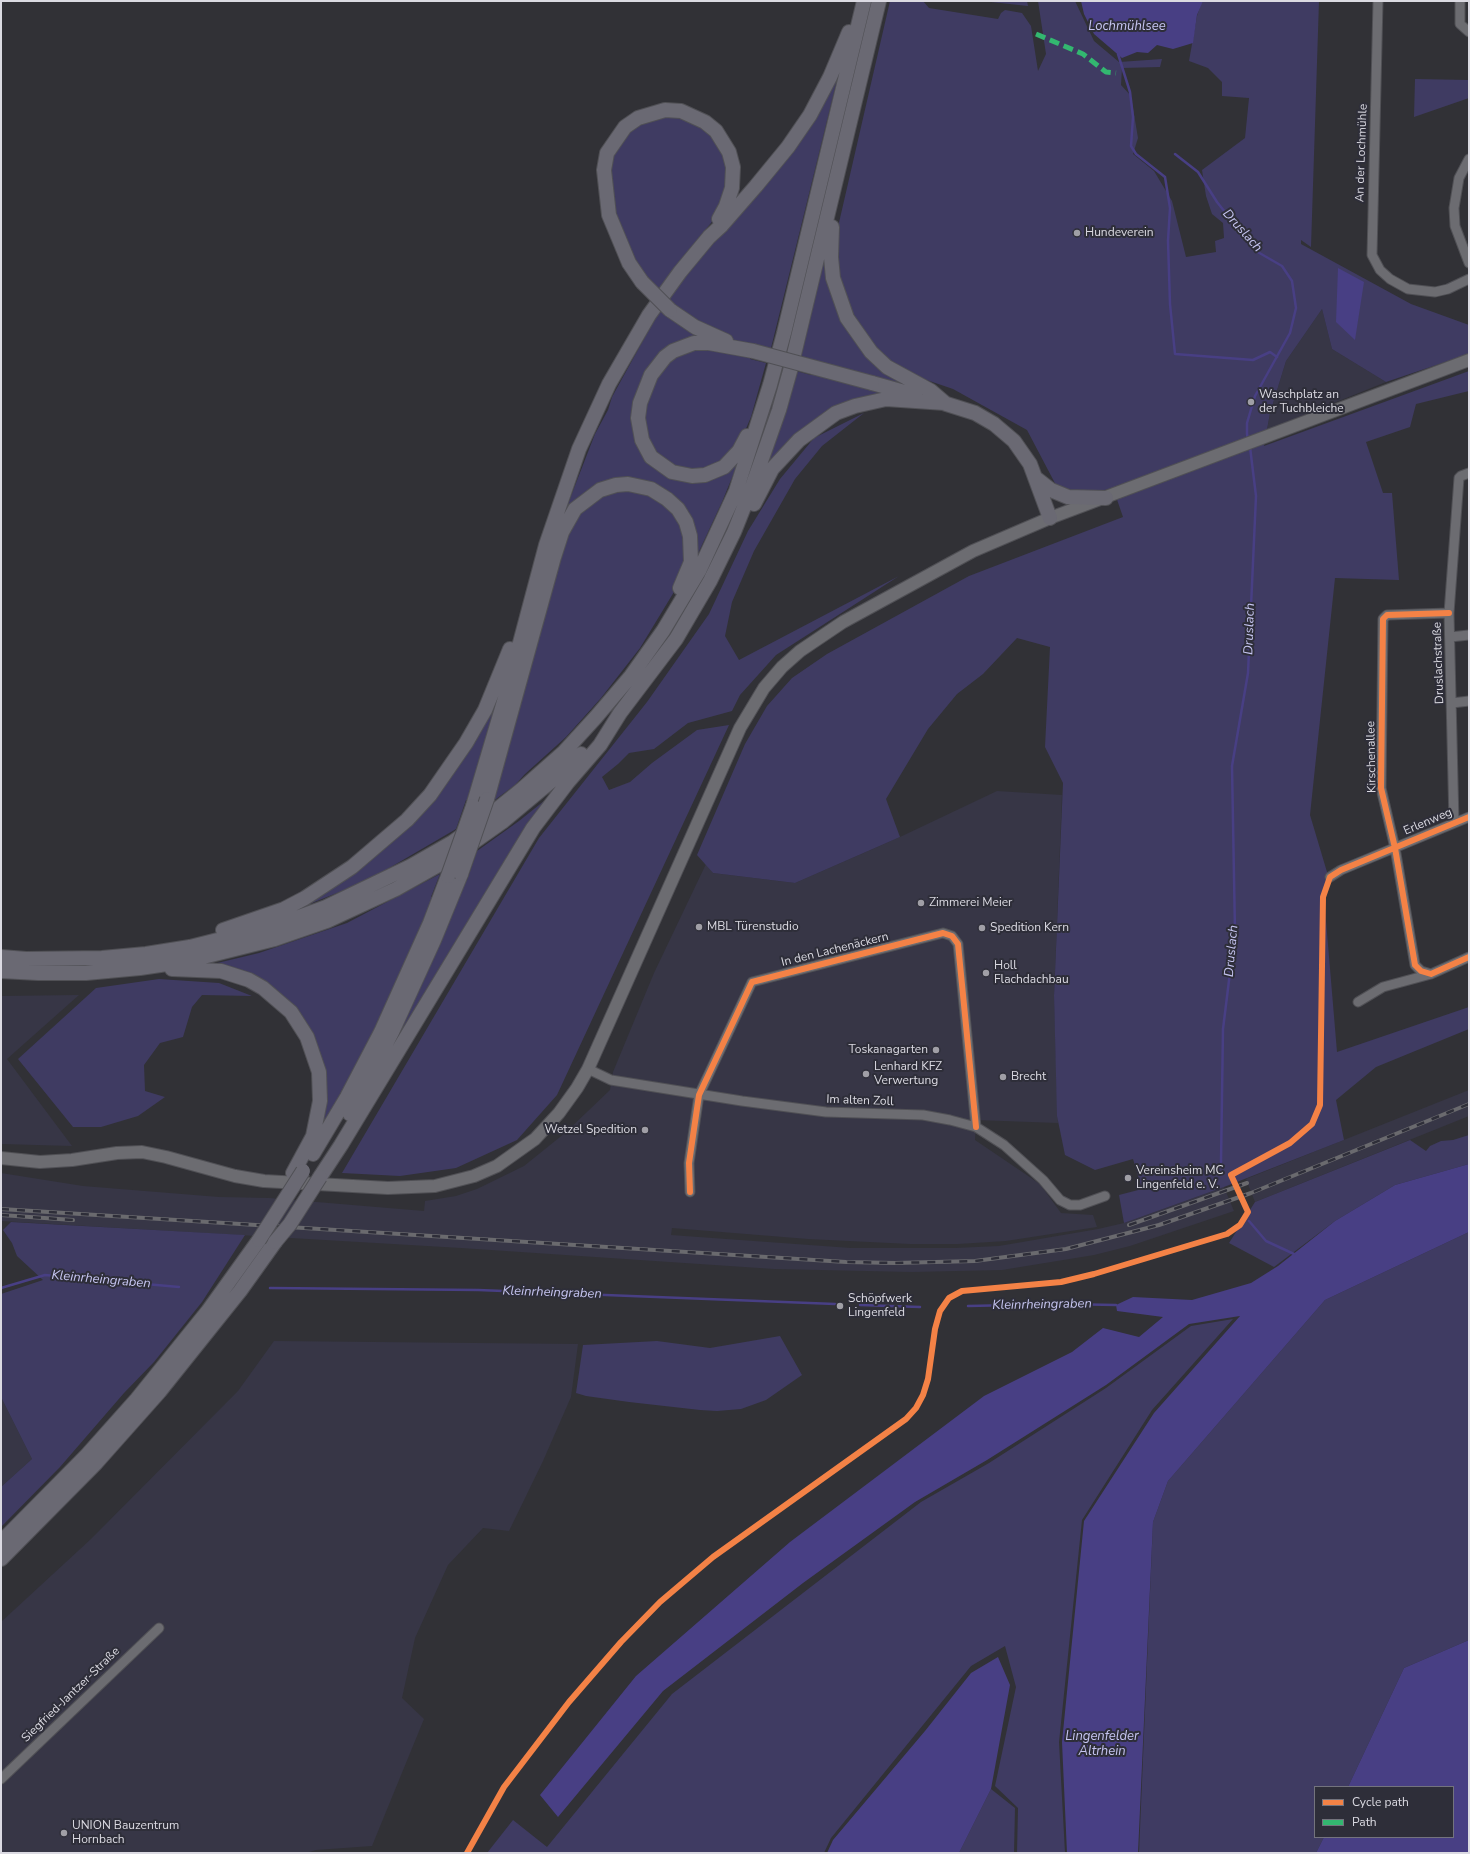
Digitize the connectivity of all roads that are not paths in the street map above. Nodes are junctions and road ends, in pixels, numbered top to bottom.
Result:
1 (859, 1) edge
2 (864, 1) edge
3 (879, 1) edge
4 (1378, 1) edge
5 (1460, 1) edge
6 (1469, 32) edge
7 (1469, 159) edge
8 (833, 195) junction
9 (709, 237) junction
10 (1469, 263) edge
11 (1469, 279) edge
12 (753, 351) junction
13 (1469, 360) edge
14 (770, 385) junction
15 (945, 403) junction
16 (1469, 473) edge
17 (1037, 479) junction
18 (1106, 498) junction
19 (1050, 518) junction
20 (734, 532) junction
21 (529, 605) junction
22 (1449, 613) junction
23 (662, 631) junction
24 (1469, 635) edge
25 (1450, 637) junction
26 (1469, 701) edge
27 (1452, 703) junction
28 (620, 713) junction
29 (1469, 817) edge
30 (1454, 823) junction
31 (1395, 848) junction
32 (454, 875) junction
33 (1330, 877) dead end
34 (190, 947) junction
35 (1469, 957) edge
36 (1, 958) edge
37 (140, 968) junction
38 (1, 971) edge
39 (1431, 974) junction
40 (1358, 1002) dead end
41 (588, 1069) junction
42 (699, 1095) junction
43 (976, 1127) junction
44 (1, 1158) edge
45 (308, 1174) junction
46 (690, 1192) dead end
47 (1105, 1196) dead end
48 (1, 1542) edge
49 (1, 1559) edge
50 (159, 1628) dead end
51 (2, 1777) edge

1 - 9 highway
2 - 14 highway
3 - 8 highway
4 - 11 street, An der Lochmühle
5 - 6 street
7 - 10 street
8 - 15 highway
8 - 20 highway
9 - 12 highway, bridge
9 - 21 highway
12 - 14 highway
12 - 15 highway, bridge
13 - 18 main road
14 - 23 highway
15 - 17 highway
15 - 20 highway
16 - 22 street, Druslachstraße
17 - 18 highway
17 - 19 highway
18 - 19 main road
19 - 41 main road
20 - 28 highway
21 - 32 highway, bridge
21 - 34 highway
22 - 25 street, Druslachstraße
22 - 31 street, Kirschenallee
23 - 32 highway, bridge
23 - 34 highway
24 - 25 street
25 - 27 street, Druslachstraße
26 - 27 street
27 - 30 street, Druslachstraße
28 - 37 highway
28 - 45 highway
29 - 30 street, Erlenweg
30 - 31 street, Erlenweg
31 - 33 street, Erlenweg
31 - 39 street, Kirschenallee
32 - 45 highway
34 - 36 highway
35 - 39 street
37 - 38 highway
37 - 45 highway
39 - 40 street
41 - 42 street, Im alten Zoll
41 - 44 main road
42 - 43 street, Im alten Zoll
42 - 43 street, In den Lachenäckern
42 - 46 street, In den Lachenäckern
43 - 47 street, Im alten Zoll
45 - 48 highway, bridge
45 - 49 highway, bridge
50 - 51 street, Siegfried-Jantzer-Straße

